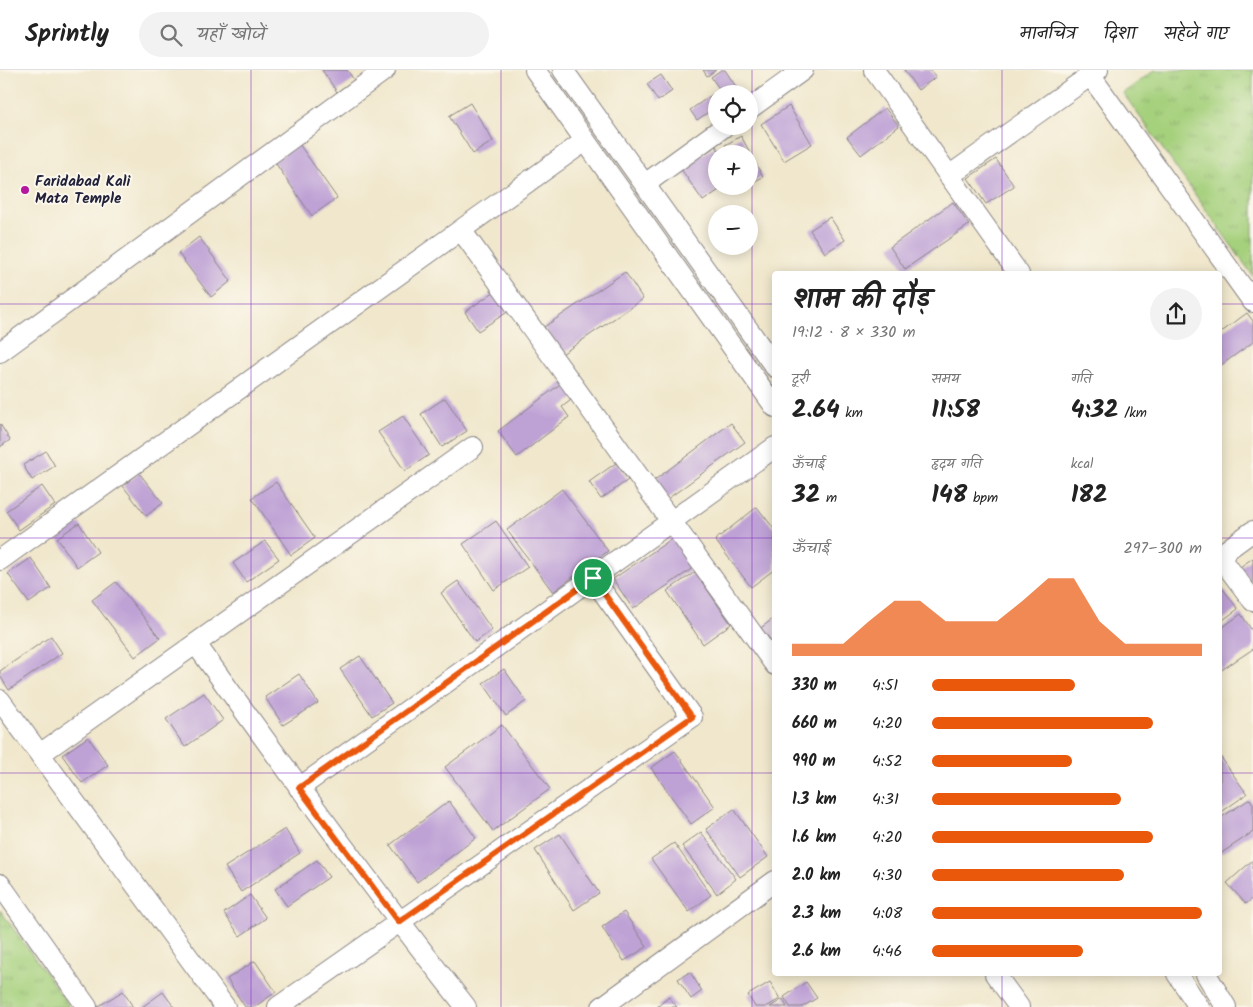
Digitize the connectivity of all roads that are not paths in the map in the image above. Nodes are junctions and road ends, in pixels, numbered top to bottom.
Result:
1 (385, 70) edge
2 (535, 70) edge
3 (563, 70) edge
4 (803, 70) edge
5 (874, 70) edge
6 (1094, 73) edge
7 (758, 102) edge
8 (712, 135) edge
9 (585, 141) junction
10 (949, 176) junction
11 (644, 184) junction
12 (461, 230) junction
13 (1017, 271) edge
14 (1253, 302) edge
15 (0, 352) edge
16 (772, 363) edge
17 (772, 403) edge
18 (472, 447) dead end
19 (772, 449) edge
20 (672, 522) junction
21 (1253, 531) edge
22 (1222, 554) edge
23 (1222, 559) edge
24 (0, 560) edge
25 (593, 578) junction
26 (1253, 601) edge
27 (196, 644) junction
28 (772, 660) edge
29 (0, 700) edge
30 (40, 754) junction
31 (299, 788) junction
32 (0, 884) edge
33 (772, 884) edge
34 (399, 922) junction
35 (996, 976) edge
36 (1178, 976) edge
37 (1207, 976) edge
38 (87, 1007) edge
39 (225, 1007) edge
40 (278, 1007) edge
41 (466, 1007) edge
42 (602, 1007) edge
43 (1019, 1007) edge
44 (1199, 1007) edge
45 (1226, 1007) edge

1 - 15 street
2 - 9 street
3 - 11 street
4 - 7 street
5 - 10 street
6 - 10 street
6 - 14 street
8 - 11 street
9 - 12 street
9 - 17 street
10 - 13 street
11 - 16 street
12 - 20 street
12 - 24 street
18 - 27 street
19 - 20 street
20 - 25 street
20 - 28 street
21 - 22 street
23 - 26 street
25 - 31 street
25 - 34 street
27 - 30 street
27 - 31 street
29 - 30 street
30 - 39 street
31 - 34 street
32 - 38 street
33 - 42 street
34 - 40 street
34 - 41 street
35 - 43 street
36 - 44 street
37 - 45 street

